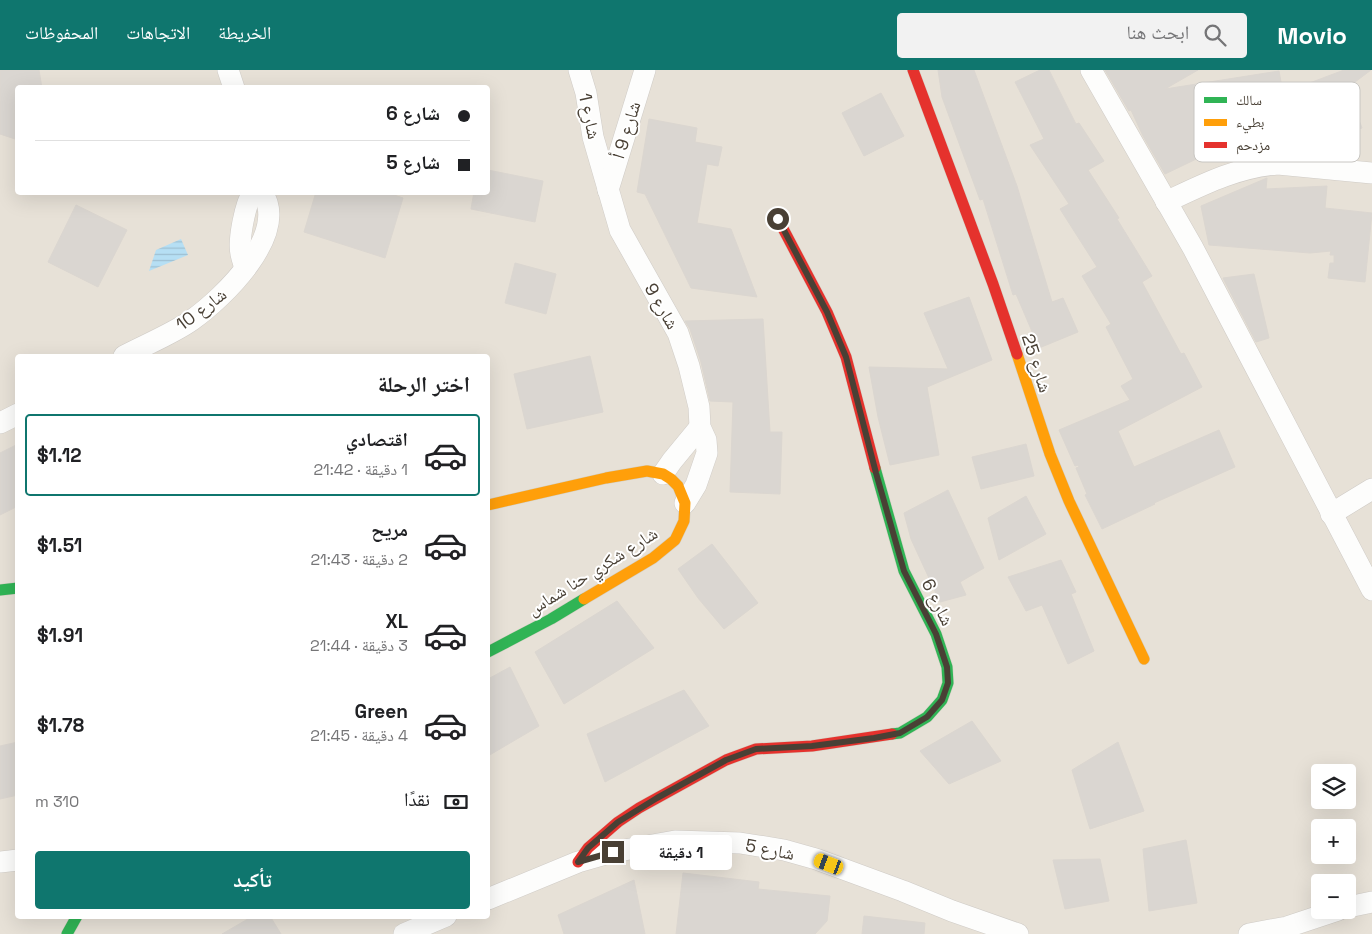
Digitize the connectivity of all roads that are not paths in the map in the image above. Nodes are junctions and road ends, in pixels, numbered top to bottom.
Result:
1 (228, 70) edge
2 (579, 70) edge
3 (645, 70) edge
4 (913, 70) edge
5 (1091, 70) edge
6 (233, 85) edge
7 (1372, 173) edge
8 (608, 190) junction
9 (251, 195) edge
10 (264, 195) edge
11 (1166, 202) junction
12 (778, 219) dead end
13 (245, 269) junction
14 (128, 354) edge
15 (15, 416) edge
16 (0, 423) edge
17 (700, 427) junction
18 (663, 474) junction
19 (1372, 489) edge
20 (685, 503) junction
21 (490, 506) edge
22 (1331, 514) junction
23 (15, 588) edge
24 (0, 590) edge
25 (1372, 590) edge
26 (490, 651) edge
27 (1144, 659) dead end
28 (15, 860) edge
29 (0, 862) edge
30 (578, 862) junction
31 (490, 898) edge
32 (1372, 902) edge
33 (1356, 905) edge
34 (1311, 918) edge
35 (75, 919) edge
36 (439, 919) edge
37 (67, 934) edge
38 (404, 934) edge
39 (1018, 934) edge
40 (1249, 934) edge

1 - 6 street
2 - 8 street, شارع 1
3 - 8 street, شارع 9 أ
4 - 27 street, شارع 25
5 - 11 street
7 - 11 street
8 - 17 street, شارع 9
9 - 13 street
10 - 13 street, شارع 10
11 - 22 street
12 - 30 street, شارع 6
13 - 14 street, شارع 10
15 - 16 street
17 - 18 street
17 - 20 street, شارع 9
18 - 20 street
18 - 21 street
19 - 22 street
20 - 26 street, شارع شكري حنا شماس
22 - 25 street
23 - 24 street
28 - 29 street
30 - 31 street, شارع 5
30 - 39 street, شارع 5
32 - 33 street
34 - 40 street
35 - 37 street
36 - 38 street

